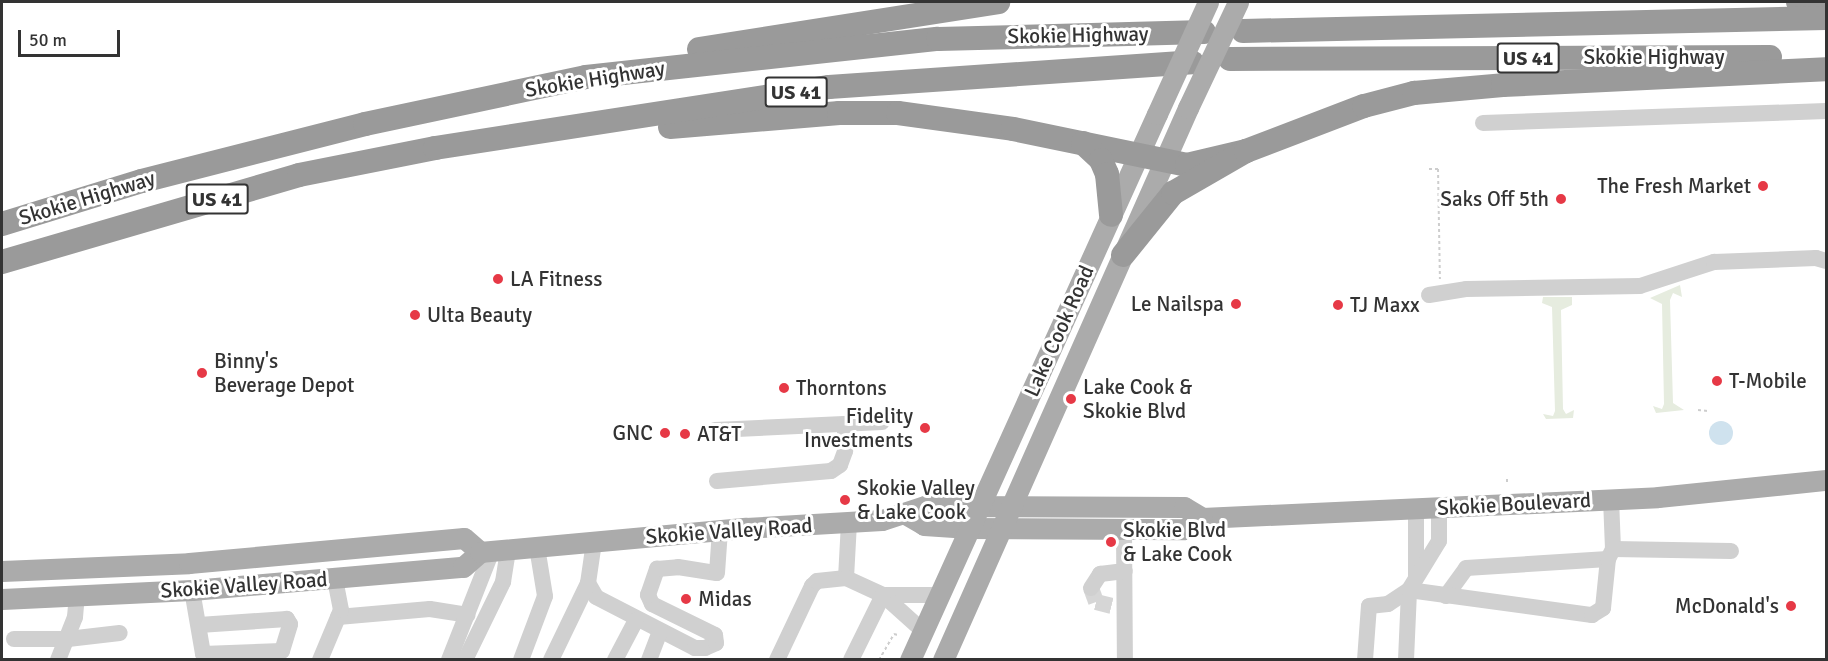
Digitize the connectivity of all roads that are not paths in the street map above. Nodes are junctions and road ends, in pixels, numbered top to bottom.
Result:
1 (999, 2) edge
2 (1208, 2) edge
3 (1238, 2) edge
4 (1798, 2) edge
5 (1827, 3) edge
6 (1827, 18) edge
7 (1243, 31) dead end
8 (1204, 32) dead end
9 (1827, 56) edge
10 (1230, 59) dead end
11 (1192, 62) dead end
12 (1827, 69) edge
13 (586, 77) junction
14 (1827, 111) edge
15 (1483, 123) dead end
16 (1083, 143) junction
17 (435, 148) junction
18 (1246, 151) junction
19 (1139, 154) junction
20 (1166, 158) junction
21 (142, 181) junction
22 (2, 208) edge
23 (1112, 215) junction
24 (2, 224) edge
25 (1124, 255) junction
26 (1827, 261) edge
27 (2, 262) edge
28 (1429, 295) dead end
29 (882, 422) dead end
30 (845, 424) junction
31 (715, 430) dead end
32 (1827, 480) edge
33 (717, 482) dead end
34 (1611, 499) junction
35 (980, 505) junction
36 (1013, 506) junction
37 (1439, 508) junction
38 (1416, 509) junction
39 (907, 515) junction
40 (1202, 518) junction
41 (849, 522) junction
42 (969, 528) junction
43 (1004, 528) junction
44 (720, 530) junction
45 (1124, 530) junction
46 (594, 542) junction
47 (537, 547) junction
48 (493, 551) junction
49 (1731, 551) dead end
50 (1611, 554) junction
51 (189, 563) junction
52 (76, 568) junction
53 (2, 571) edge
54 (1125, 571) junction
55 (335, 578) junction
56 (846, 578) junction
57 (588, 583) junction
58 (1413, 584) junction
59 (1091, 588) dead end
60 (192, 590) junction
61 (883, 595) junction
62 (939, 595) junction
63 (77, 596) junction
64 (1446, 596) junction
65 (2, 599) edge
66 (468, 615) junction
67 (338, 617) junction
68 (636, 620) junction
69 (198, 625) junction
70 (660, 631) junction
71 (922, 631) junction
72 (120, 633) dead end
73 (14, 639) dead end
74 (68, 639) junction
75 (58, 660) edge
76 (320, 660) edge
77 (449, 660) edge
78 (465, 660) edge
79 (521, 660) edge
80 (552, 660) edge
81 (615, 660) edge
82 (649, 660) edge
83 (777, 660) edge
84 (851, 660) edge
85 (910, 660) edge
86 (943, 660) edge
87 (1125, 660) edge
88 (1365, 660) edge
89 (1406, 660) edge

1 - 13 highway
2 - 19 main road, Lake Cook Road, bridge
3 - 20 main road, Lake Cook Road, bridge
4 - 5 highway
6 - 7 highway, Skokie Highway / US 41
8 - 13 highway, Skokie Highway / US 41
9 - 10 highway, Skokie Highway / US 41
11 - 17 highway, Skokie Highway / US 41
12 - 18 highway
13 - 21 highway, Skokie Highway / US 41
14 - 15 lane
16 - 17 highway
16 - 19 highway
16 - 23 highway
17 - 27 highway, Skokie Highway / US 41
18 - 20 highway
18 - 25 highway
19 - 20 highway
19 - 23 main road, Lake Cook Road
20 - 25 main road, Lake Cook Road
21 - 22 highway
21 - 24 highway, Skokie Highway / US 41
23 - 35 main road, Lake Cook Road
25 - 36 main road, Lake Cook Road
26 - 28 lane
29 - 30 lane
30 - 31 lane
30 - 33 lane
32 - 34 main road, Skokie Boulevard
34 - 37 main road, Skokie Boulevard
34 - 50 lane
35 - 36 main road, Skokie Valley Road
35 - 39 main road, Skokie Valley Road
35 - 42 main road, Lake Cook Road
36 - 40 main road, Skokie Boulevard
36 - 43 main road, Lake Cook Road
37 - 38 main road, Skokie Boulevard
37 - 58 lane
38 - 40 main road, Skokie Boulevard
38 - 58 lane
39 - 41 main road, Skokie Valley Road
39 - 42 main road, Skokie Valley Road
40 - 45 main road, Skokie Boulevard
41 - 44 main road, Skokie Valley Road
41 - 56 lane
42 - 43 main road, Skokie Valley Road
42 - 62 main road, Lake Cook Road
43 - 45 main road, Skokie Boulevard
43 - 86 main road, Lake Cook Road
44 - 46 main road, Skokie Valley Road
44 - 70 lane
45 - 54 lane
46 - 47 main road, Skokie Valley Road
46 - 57 lane
47 - 48 main road, Skokie Valley Road
47 - 79 lane
48 - 51 main road, Skokie Valley Road
48 - 55 main road, Skokie Valley Road
48 - 66 lane
48 - 78 lane
49 - 50 lane
50 - 64 lane
50 - 64 lane
51 - 52 main road, Skokie Valley Road
51 - 60 main road
52 - 53 main road, Skokie Valley Road
52 - 63 main road
54 - 59 lane
54 - 87 lane
55 - 60 main road, Skokie Valley Road
55 - 67 lane
56 - 61 lane
56 - 83 lane
57 - 68 lane
57 - 80 lane
58 - 64 lane
58 - 88 lane
58 - 89 lane
60 - 63 main road, Skokie Valley Road
60 - 69 lane
61 - 62 lane
61 - 71 lane
61 - 84 lane
62 - 71 main road, Lake Cook Road
63 - 65 main road, Skokie Valley Road
63 - 74 lane
66 - 67 lane
66 - 77 lane
67 - 76 lane
68 - 70 lane
68 - 81 lane
69 - 69 lane
70 - 82 lane
71 - 85 main road, Lake Cook Road
72 - 74 lane
73 - 74 lane
74 - 75 lane

